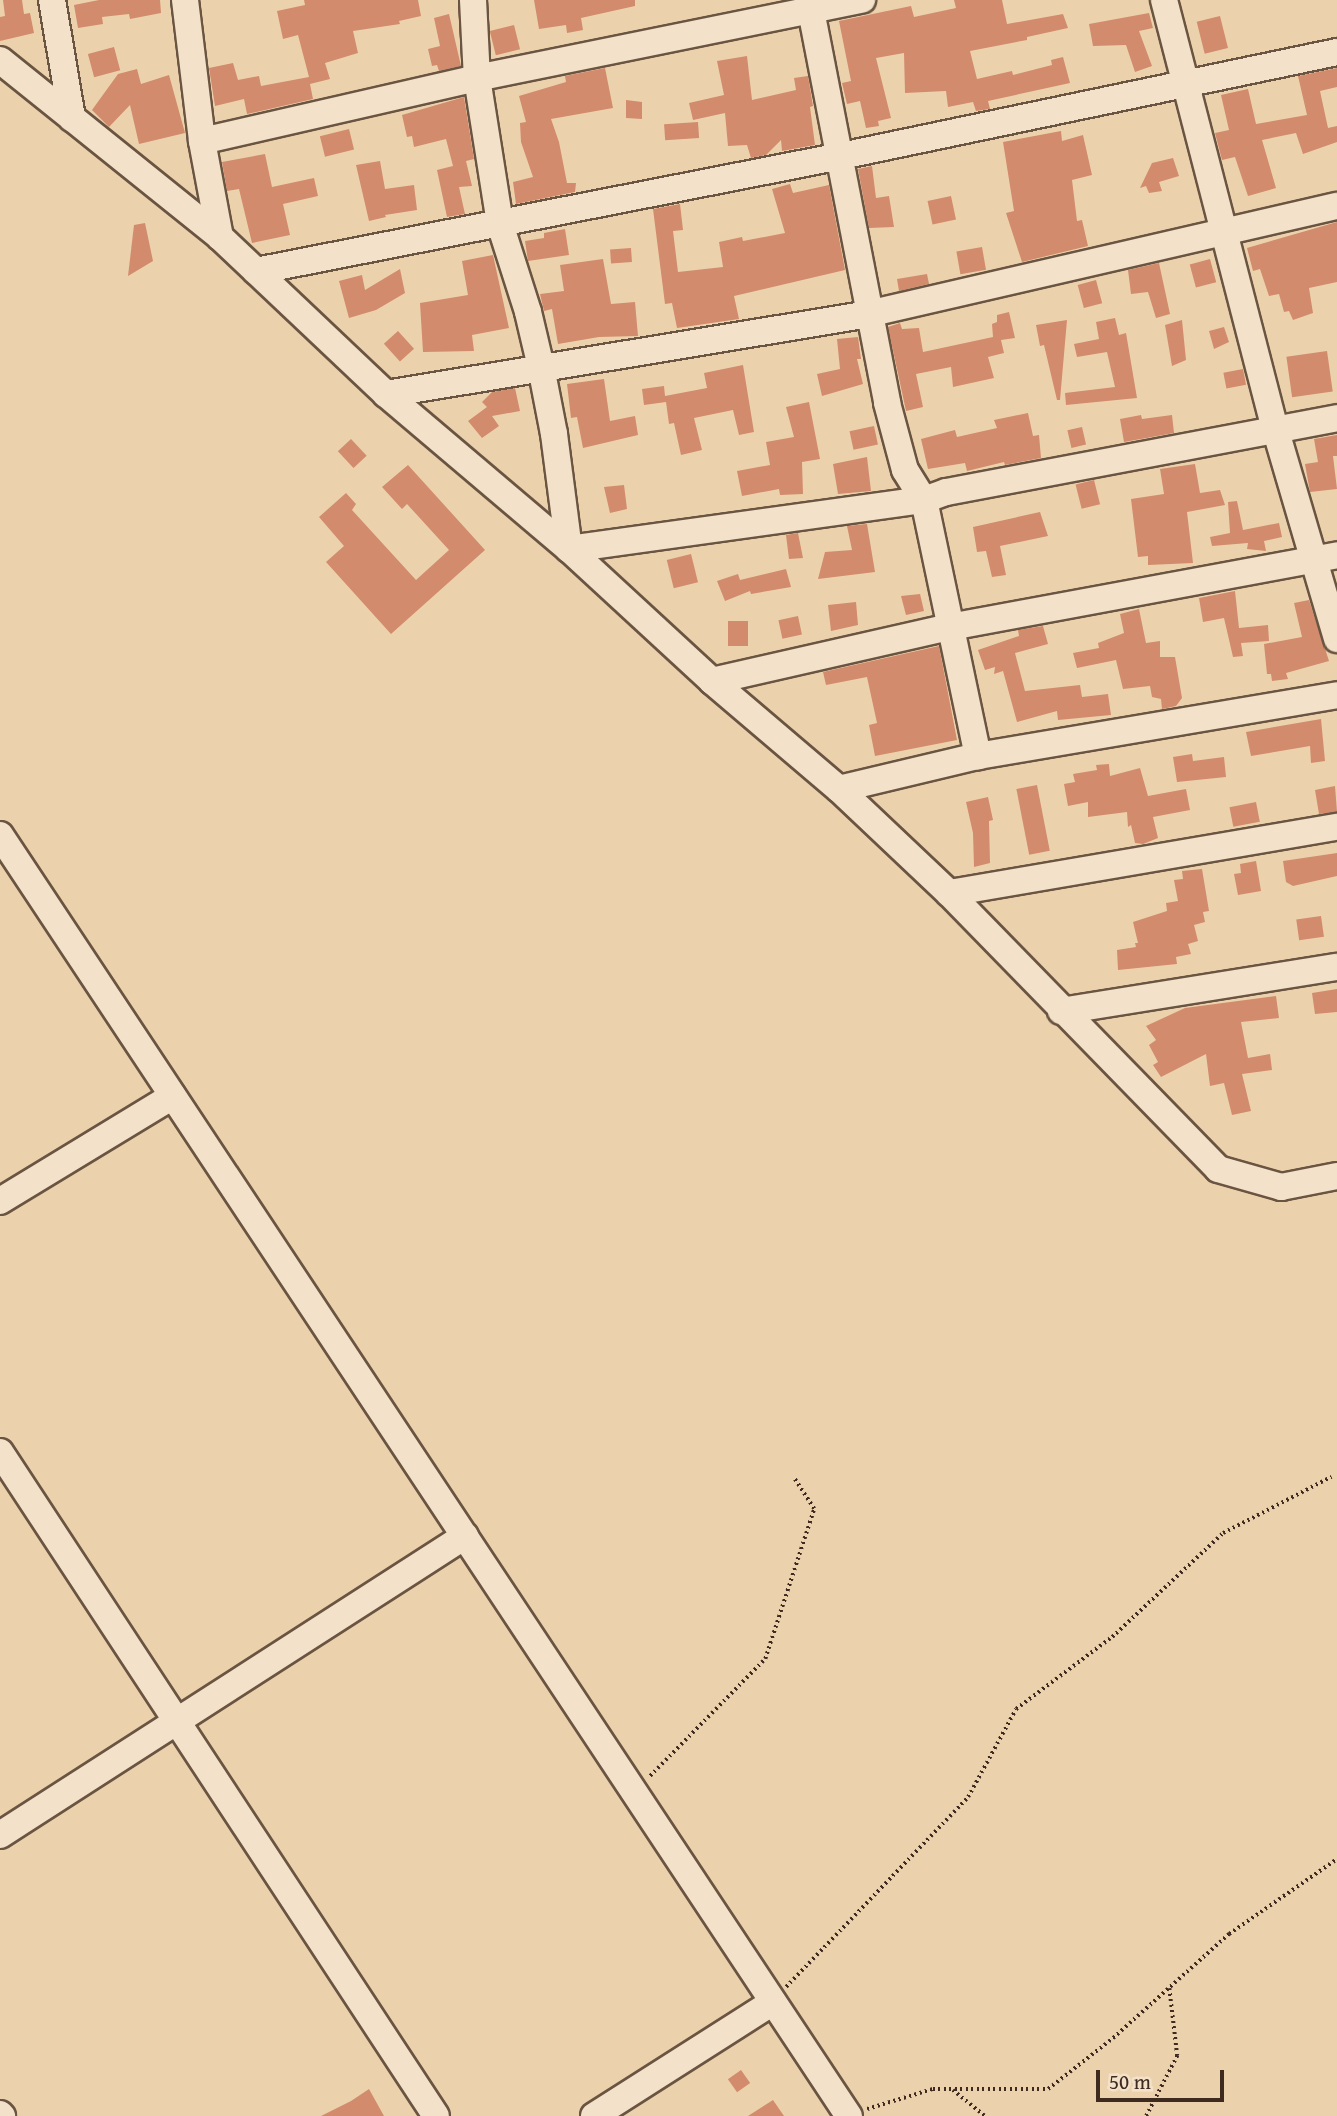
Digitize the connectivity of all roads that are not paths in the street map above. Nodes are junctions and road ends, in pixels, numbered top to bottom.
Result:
1 (52, 0) edge
2 (185, 0) edge
3 (473, 0) edge
4 (862, 0) edge
5 (1164, 0) edge
6 (809, 6) edge
7 (1337, 52) edge
8 (0, 60) edge
9 (477, 78) junction
10 (1185, 85) junction
11 (72, 118) junction
12 (202, 141) junction
13 (841, 156) junction
14 (1337, 206) edge
15 (500, 224) junction
16 (1226, 230) junction
17 (220, 237) junction
18 (256, 271) junction
19 (868, 314) junction
20 (541, 367) junction
21 (386, 394) junction
22 (1337, 418) edge
23 (1275, 428) junction
24 (924, 500) junction
25 (569, 549) junction
26 (1325, 558) edge
27 (950, 627) junction
28 (1337, 639) edge
29 (712, 681) junction
30 (1337, 695) edge
31 (978, 756) junction
32 (839, 789) junction
33 (1337, 827) edge
34 (0, 835) edge
35 (949, 893) junction
36 (1337, 967) edge
37 (1061, 1012) junction
38 (173, 1096) junction
39 (1337, 1176) edge
40 (0, 1200) edge
41 (0, 1452) edge
42 (465, 1536) junction
43 (177, 1721) junction
44 (0, 1835) edge
45 (773, 2002) junction
46 (848, 2115) edge
47 (436, 2116) edge
48 (594, 2116) edge

1 - 11 street
2 - 12 street
3 - 9 street
4 - 6 street
5 - 10 street
6 - 9 street
6 - 13 street
7 - 10 street
8 - 11 street
9 - 12 street
9 - 15 street
10 - 13 street
10 - 16 street
11 - 17 street
12 - 17 street
13 - 15 street
13 - 19 street
14 - 16 street
15 - 18 street
15 - 20 street
16 - 19 street
16 - 23 street
17 - 18 street
18 - 21 street
19 - 20 street
19 - 24 street
20 - 21 street
20 - 25 street
21 - 25 street
22 - 23 street
23 - 24 street
23 - 26 street
24 - 25 street
24 - 27 street
25 - 29 street
26 - 27 street
26 - 28 street
27 - 29 street
27 - 31 street
29 - 32 street
30 - 31 street
31 - 32 street
32 - 35 street
33 - 35 street
34 - 38 street
35 - 37 street
36 - 37 street
37 - 39 street
38 - 40 street
38 - 42 street
41 - 43 street
42 - 43 street
42 - 45 street
43 - 44 street
43 - 47 street
45 - 46 street
45 - 48 street

